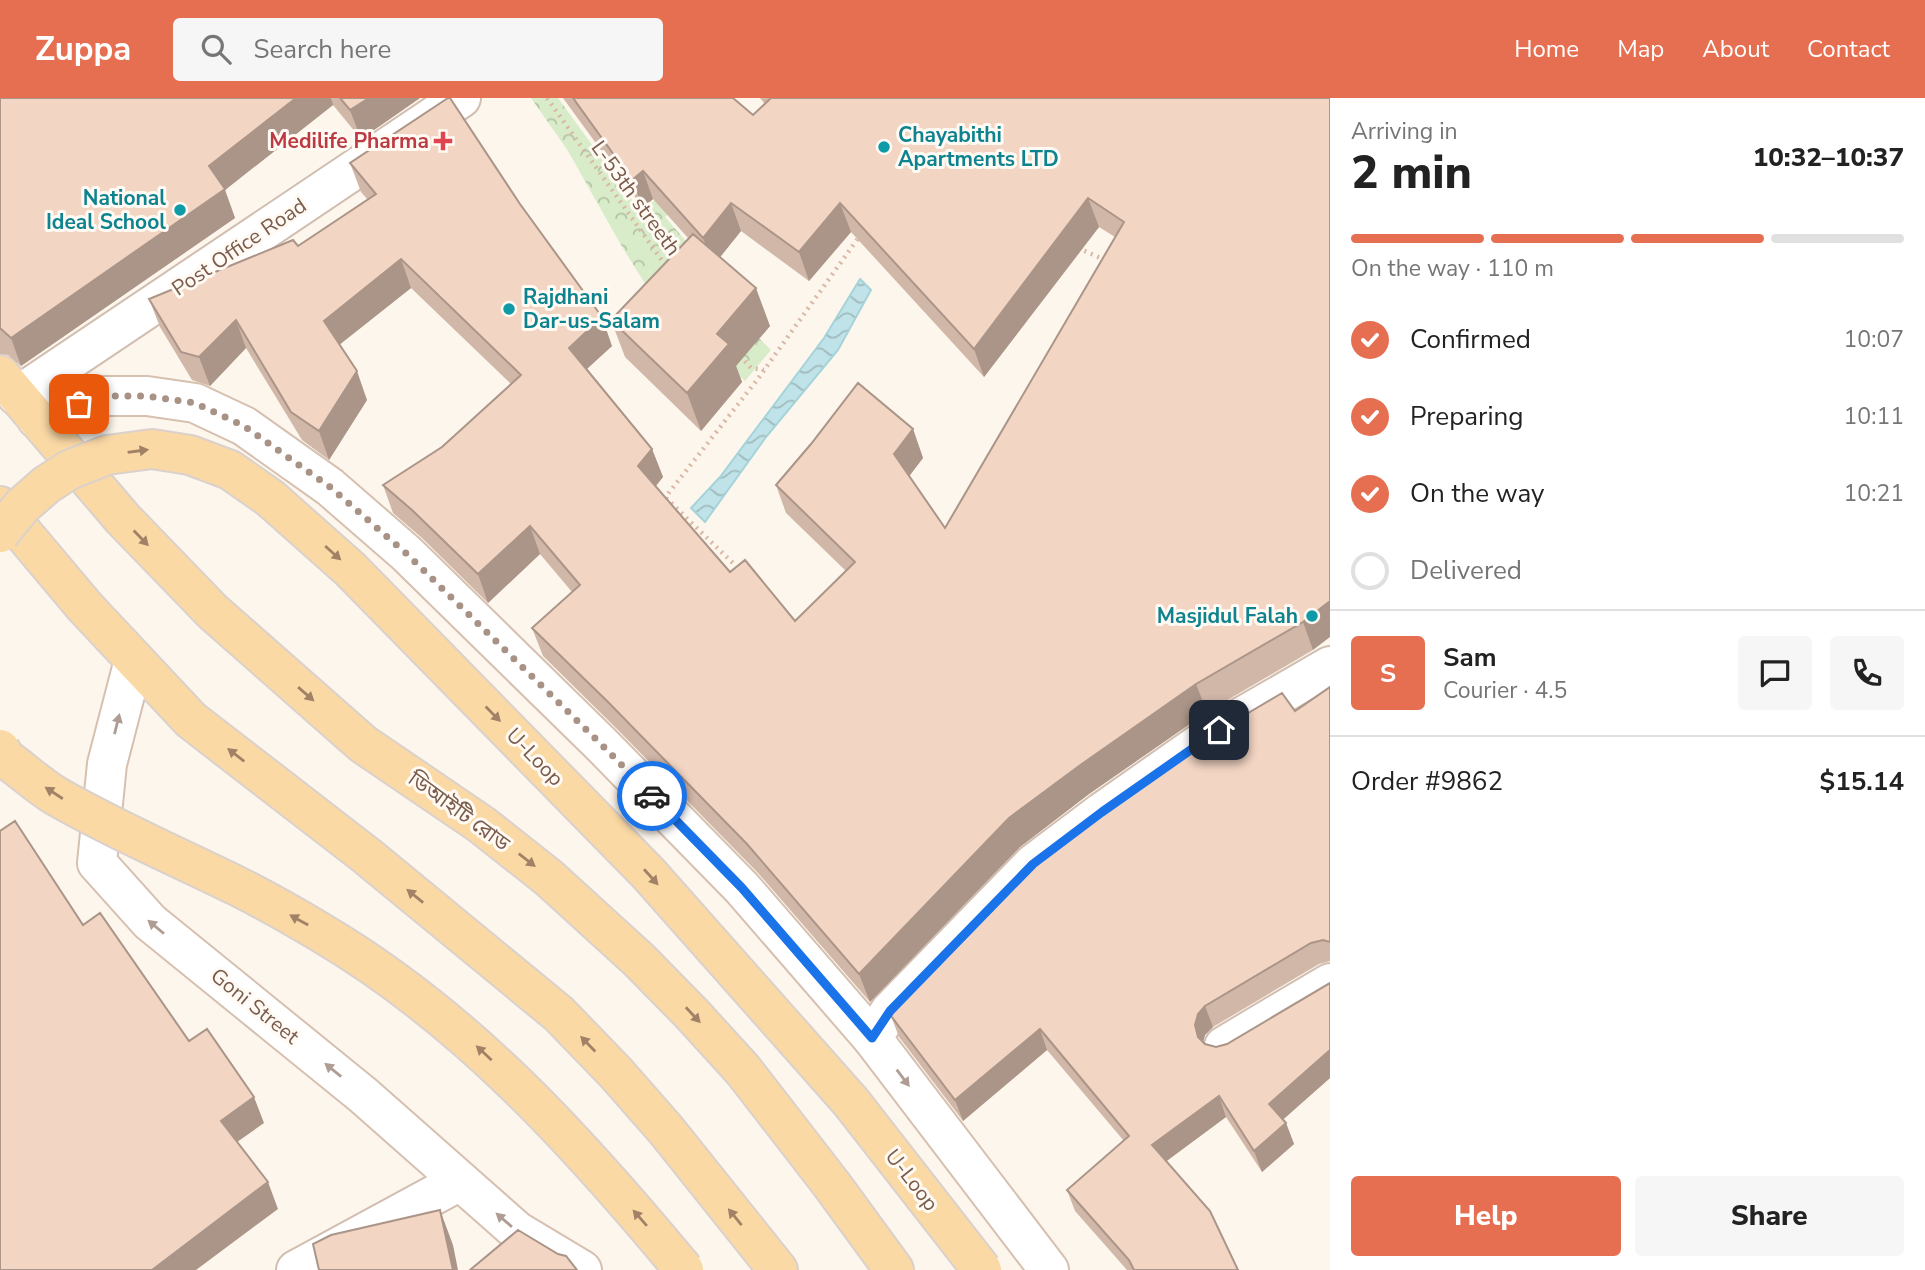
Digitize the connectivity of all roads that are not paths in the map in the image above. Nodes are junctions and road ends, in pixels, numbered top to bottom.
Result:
1 (461, 98) edge
2 (18, 397) edge
3 (0, 506) edge
4 (0, 533) edge
5 (134, 660) junction
6 (1330, 666) edge
7 (0, 749) edge
8 (1330, 983) edge
9 (872, 1038) junction
10 (1224, 1046) edge
11 (460, 1181) junction
12 (296, 1270) edge
13 (582, 1270) edge
14 (684, 1270) edge
15 (778, 1270) edge
16 (894, 1270) edge
17 (982, 1270) edge
18 (1049, 1270) edge

1 - 2 street, Post Office Road
2 - 9 street
2 -> 16 main road, ডিআইটি রোড
3 - 5 main road
4 -> 17 main road, U-Loop, bridge
11 -> 5 street, Goni Street
15 -> 5 main road
6 - 9 street
14 -> 7 main road, bridge
8 - 10 street
9 -> 18 street
11 - 12 street
13 -> 11 street, Goni Street

